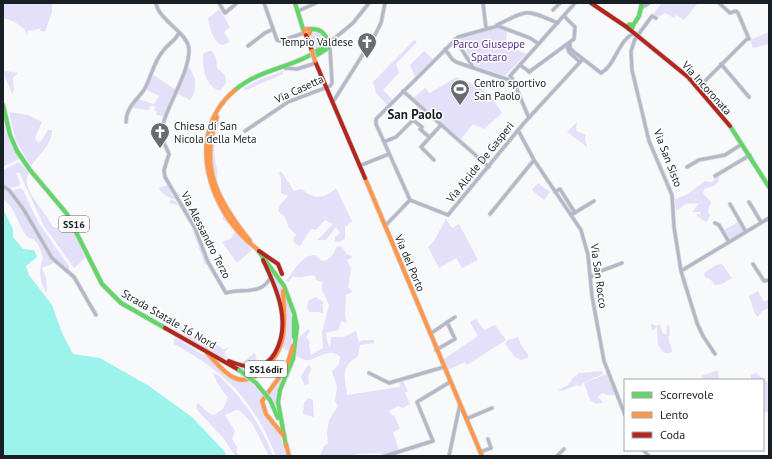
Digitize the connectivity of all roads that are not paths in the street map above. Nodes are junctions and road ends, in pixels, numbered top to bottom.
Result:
1 (156, 3) edge
2 (219, 3) edge
3 (238, 3) edge
4 (264, 3) edge
5 (295, 3) edge
6 (316, 3) edge
7 (369, 3) edge
8 (385, 3) edge
9 (483, 3) edge
10 (560, 3) edge
11 (575, 3) edge
12 (593, 3) edge
13 (642, 3) edge
14 (649, 3) edge
15 (719, 3) edge
16 (641, 9) junction
17 (553, 10) dead end
18 (298, 11) junction
19 (564, 16) junction
20 (656, 18) dead end
21 (558, 23) junction
22 (495, 26) junction
23 (630, 27) junction
24 (486, 28) junction
25 (273, 29) junction
26 (307, 32) junction
27 (179, 33) junction
28 (636, 34) junction
29 (326, 35) junction
30 (628, 37) junction
31 (336, 38) junction
32 (455, 39) junction
33 (539, 44) junction
34 (328, 45) junction
35 (568, 45) junction
36 (248, 46) dead end
37 (445, 49) junction
38 (581, 61) junction
39 (315, 62) junction
40 (721, 64) junction
41 (520, 65) junction
42 (473, 67) junction
43 (286, 68) junction
44 (510, 77) junction
45 (326, 88) junction
46 (697, 89) junction
47 (403, 91) junction
48 (749, 97) dead end
49 (333, 102) junction
50 (3, 105) edge
51 (529, 118) junction
52 (126, 122) dead end
53 (441, 125) junction
54 (518, 130) junction
55 (245, 131) dead end
56 (428, 136) dead end
57 (384, 142) junction
58 (742, 144) junction
59 (389, 154) junction
60 (750, 156) junction
61 (434, 160) dead end
62 (534, 160) junction
63 (359, 166) junction
64 (489, 166) junction
65 (687, 167) dead end
66 (715, 176) dead end
67 (3, 186) edge
68 (769, 187) edge
69 (555, 192) junction
70 (410, 200) junction
71 (594, 201) dead end
72 (749, 202) dead end
73 (730, 204) dead end
74 (576, 213) junction
75 (490, 214) dead end
76 (572, 215) junction
77 (769, 218) edge
78 (761, 222) junction
79 (715, 223) dead end
80 (385, 226) junction
81 (746, 232) junction
82 (729, 242) junction
83 (256, 249) junction
84 (622, 263) dead end
85 (753, 264) dead end
86 (682, 271) junction
87 (282, 274) dead end
88 (271, 276) junction
89 (591, 277) junction
90 (769, 280) edge
91 (268, 282) junction
92 (274, 283) junction
93 (282, 291) dead end
94 (293, 308) junction
95 (96, 315) dead end
96 (455, 316) dead end
97 (447, 322) junction
98 (430, 334) junction
99 (199, 347) junction
100 (436, 350) junction
101 (715, 354) dead end
102 (221, 359) junction
103 (444, 367) junction
104 (369, 373) dead end
105 (450, 382) junction
106 (460, 404) junction
107 (492, 408) dead end
108 (624, 411) edge
109 (466, 419) junction
110 (284, 436) junction
111 (488, 439) dead end
112 (286, 446) junction
113 (564, 449) dead end
114 (481, 454) edge
115 (289, 456) edge
116 (385, 456) edge
117 (449, 456) edge
118 (557, 456) edge

1 - 27 street
2 - 3 street
4 - 25 street
5 - 18 main road
6 - 18 street
7 - 31 street
8 - 49 street
9 - 24 street
10 - 17 street
11 - 19 street
12 - 23 main road, Via Incoronata
13 - 16 main road
14 - 16 street
15 - 40 street
16 - 23 main road
18 - 26 main road
19 - 21 street
19 - 35 street
20 - 28 street
21 - 22 street
21 - 33 street
22 - 24 street
22 - 33 street
23 - 28 main road, Via Incoronata
23 - 30 street
24 - 32 street
25 - 26 street
25 - 36 street
26 - 29 main road
26 - 39 main road, Via del Porto, bridge
27 - 52 street
27 - 91 street, Via Alessandro Terzo
28 - 30 street
28 - 46 main road, Via Incoronata
28 - 86 street, Via San Sisto
29 - 31 street
29 - 34 main road
30 - 38 street
31 - 34 street
32 - 37 street
32 - 42 street
33 - 41 street
34 - 43 main road, SS16dir
34 - 45 street, Via Casetta
34 - 83 main road, SS16dir
35 - 38 street
35 - 41 street
37 - 42 street
37 - 47 street
38 - 51 street
39 - 43 street
39 - 45 main road, Via del Porto
40 - 46 street
40 - 48 street
41 - 44 street
42 - 44 street
43 - 83 main road, SS16dir
44 - 51 street, Via Alcide De Gasperi
45 - 49 main road, Via del Porto
45 - 55 street, Via Casetta
46 - 58 main road, Via Incoronata
47 - 53 street
47 - 57 street
49 - 63 main road, Via del Porto
50 - 99 main road, Strada Statale 16 Nord / SS16
51 - 54 street, Via Alcide De Gasperi
53 - 61 street
53 - 64 street
54 - 62 street, Via San Rocco
54 - 64 street, Via Alcide De Gasperi
56 - 57 street
57 - 59 street
58 - 60 main road, Via Incoronata
58 - 65 street
59 - 63 street
59 - 70 street
60 - 66 street
60 - 68 main road, Via Incoronata
62 - 69 street, Via San Rocco
62 - 75 street
63 - 80 main road, Via del Porto
64 - 70 street, Via Alcide De Gasperi
67 - 95 street
69 - 74 street
69 - 76 street, Via San Rocco
70 - 80 street
71 - 74 street
72 - 78 street
73 - 81 street
74 - 76 street
76 - 89 street, Via San Rocco
77 - 78 street
78 - 81 street
79 - 82 street
80 - 98 main road, Via del Porto
81 - 82 street
82 - 86 street
83 - 87 main road, SS16dir
83 - 88 main road, SS16dir
83 - 94 main road, SS16dir
84 - 89 street
85 - 90 street
86 - 101 street, Via San Sisto
88 - 91 street
88 - 92 main road, SS16dir
89 - 108 street, Via San Rocco
91 - 92 street
92 - 102 main road, SS16dir
93 - 99 main road, SS16dir
94 - 110 main road
94 - 112 main road
96 - 97 street
97 - 98 street
97 - 100 street
98 - 100 main road, Via del Porto
99 - 102 main road, Strada Statale 16 Nord / SS16
100 - 103 main road, Via del Porto
102 - 110 main road, Strada Statale 16 Nord / SS16, bridge
103 - 104 street
103 - 105 main road, Via del Porto
105 - 106 main road, Via del Porto
105 - 116 street
106 - 109 main road, Via del Porto
106 - 117 street
107 - 109 street
109 - 114 main road, Via del Porto
110 - 112 main road, Strada Statale 16 Nord / SS16
111 - 114 street
112 - 115 main road, Strada Statale 16 Nord / SS16
113 - 118 street

